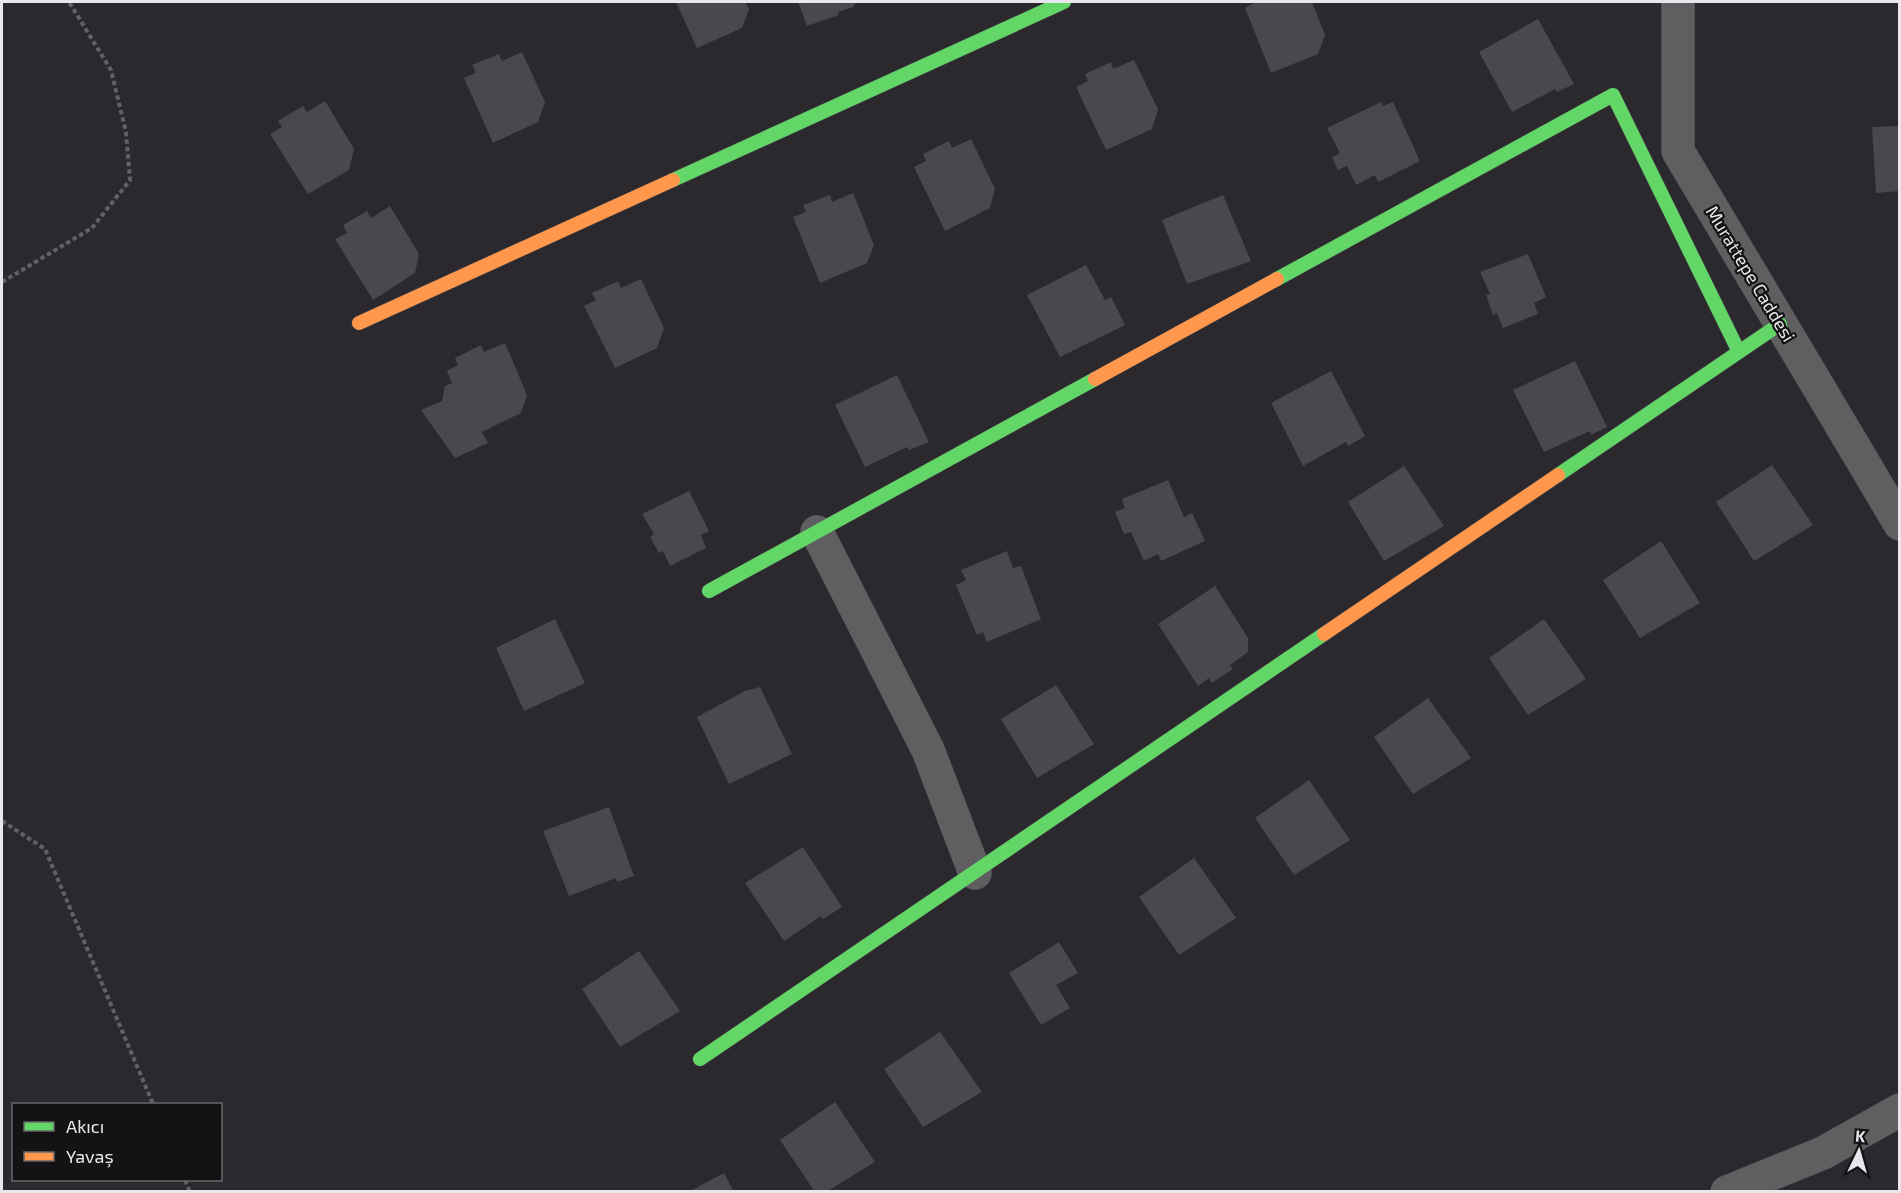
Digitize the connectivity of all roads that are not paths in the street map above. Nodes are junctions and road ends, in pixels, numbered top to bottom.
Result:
1 (1064, 2) edge
2 (1678, 2) edge
3 (359, 324) dead end
4 (1780, 324) junction
5 (1739, 352) junction
6 (1899, 524) edge
7 (817, 532) junction
8 (709, 591) dead end
9 (975, 873) junction
10 (700, 1059) dead end
11 (1899, 1110) edge
12 (1727, 1191) edge

1 - 3 street
2 - 4 street, Murattepe Caddesi
4 - 5 street
4 - 6 street, Murattepe Caddesi
5 - 7 street
5 - 9 street
7 - 8 street
7 - 9 street
9 - 10 street
11 - 12 street

